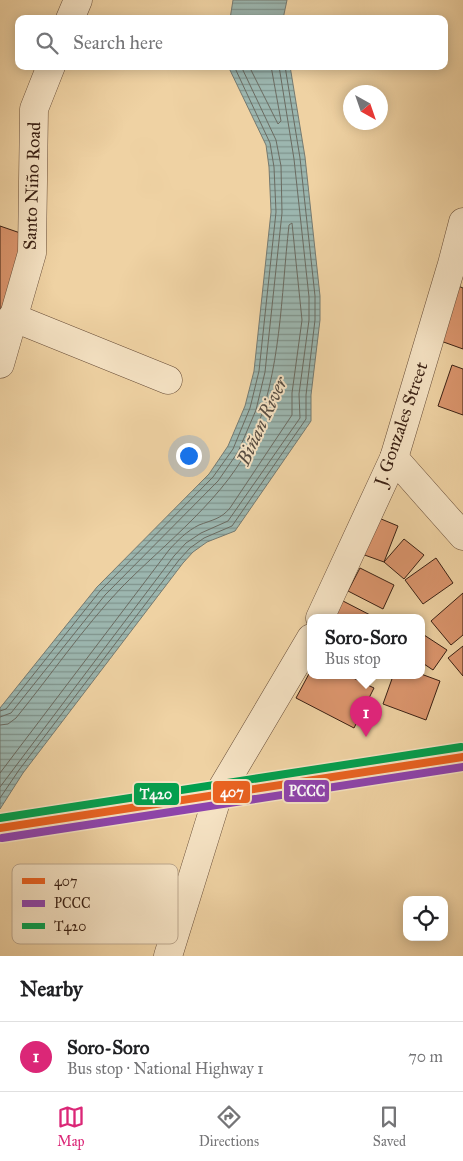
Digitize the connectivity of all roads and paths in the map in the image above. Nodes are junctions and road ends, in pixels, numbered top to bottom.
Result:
1 (78, 0) edge
2 (72, 15) edge
3 (49, 70) edge
4 (463, 222) edge
5 (12, 317) junction
6 (0, 364) edge
7 (168, 380) dead end
8 (394, 458) junction
9 (463, 536) edge
10 (322, 614) edge
11 (307, 645) edge
12 (463, 757) edge
13 (218, 794) junction
14 (0, 828) edge
15 (178, 924) edge
16 (172, 944) edge
17 (168, 956) edge

1 - 2 street
3 - 5 street, Santo Niño Road
4 - 8 street, J. Gonzales Street
5 - 6 street, Santo Niño Road
5 - 7 street
8 - 9 street
8 - 10 street, J. Gonzales Street
11 - 13 street
12 - 13 highway
13 - 14 highway
13 - 15 street
16 - 17 street

